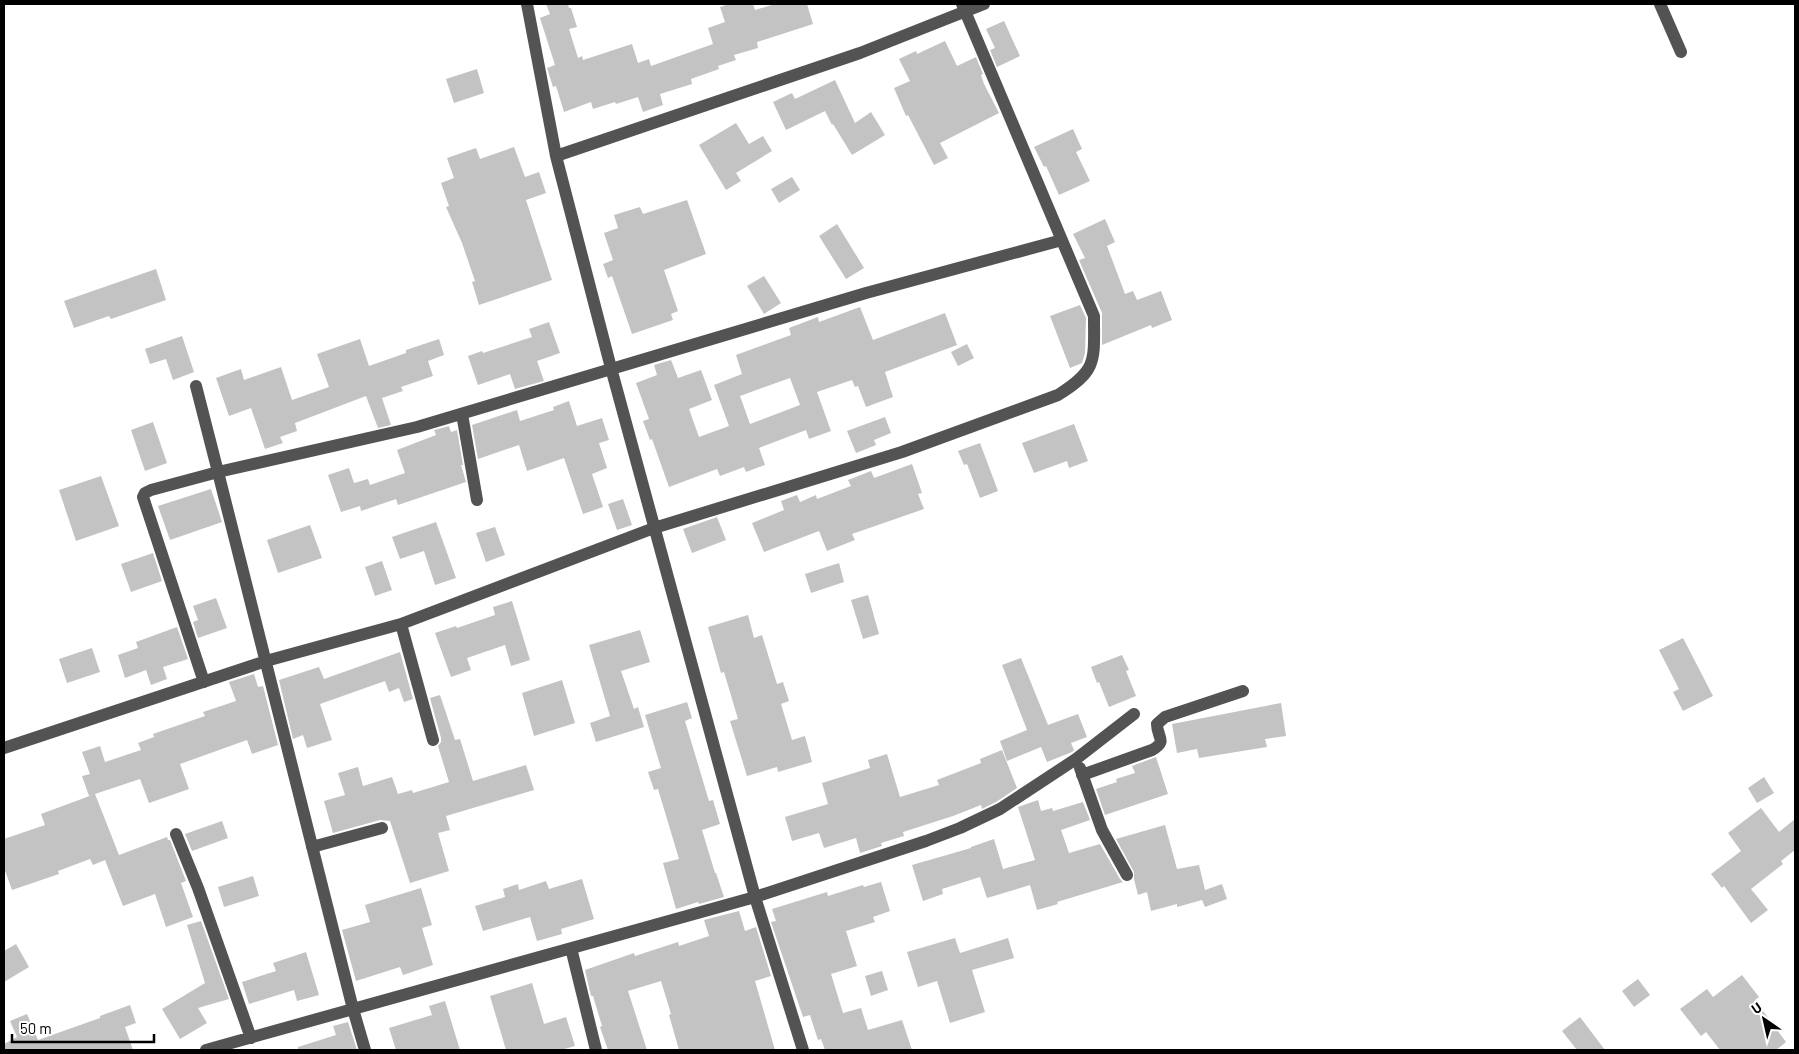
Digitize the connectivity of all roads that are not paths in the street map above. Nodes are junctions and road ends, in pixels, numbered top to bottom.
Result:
1 (527, 4) edge
2 (984, 4) edge
3 (1660, 4) edge
4 (963, 7) edge
5 (1681, 52) dead end
6 (556, 156) junction
7 (1062, 240) junction
8 (611, 368) junction
9 (196, 386) dead end
10 (462, 414) junction
11 (218, 472) junction
12 (477, 500) dead end
13 (654, 528) junction
14 (401, 624) junction
15 (266, 661) junction
16 (204, 682) junction
17 (1243, 691) dead end
18 (1134, 714) dead end
19 (433, 740) dead end
20 (4, 748) edge
21 (1076, 758) junction
22 (1082, 775) junction
23 (382, 828) dead end
24 (176, 834) dead end
25 (312, 847) junction
26 (1128, 875) dead end
27 (755, 897) junction
28 (571, 948) junction
29 (353, 1009) junction
30 (252, 1038) junction
31 (206, 1050) edge
32 (365, 1050) edge
33 (596, 1050) edge
34 (803, 1050) edge

1 - 6 street
2 - 4 street
3 - 5 street
4 - 6 street
4 - 7 street
6 - 8 street
7 - 8 street
7 - 13 street
8 - 10 street
8 - 13 street
9 - 11 street
10 - 11 street
10 - 12 street
11 - 15 street
11 - 16 street
13 - 14 street
13 - 27 street
14 - 15 street
14 - 19 street
15 - 16 street
15 - 25 street
16 - 20 street
17 - 22 street
18 - 21 street
21 - 22 street
21 - 27 street
22 - 26 street
23 - 25 street
24 - 30 street
25 - 29 street
27 - 28 street
27 - 34 street
28 - 29 street
28 - 33 street
29 - 30 street
29 - 32 street
30 - 31 street

